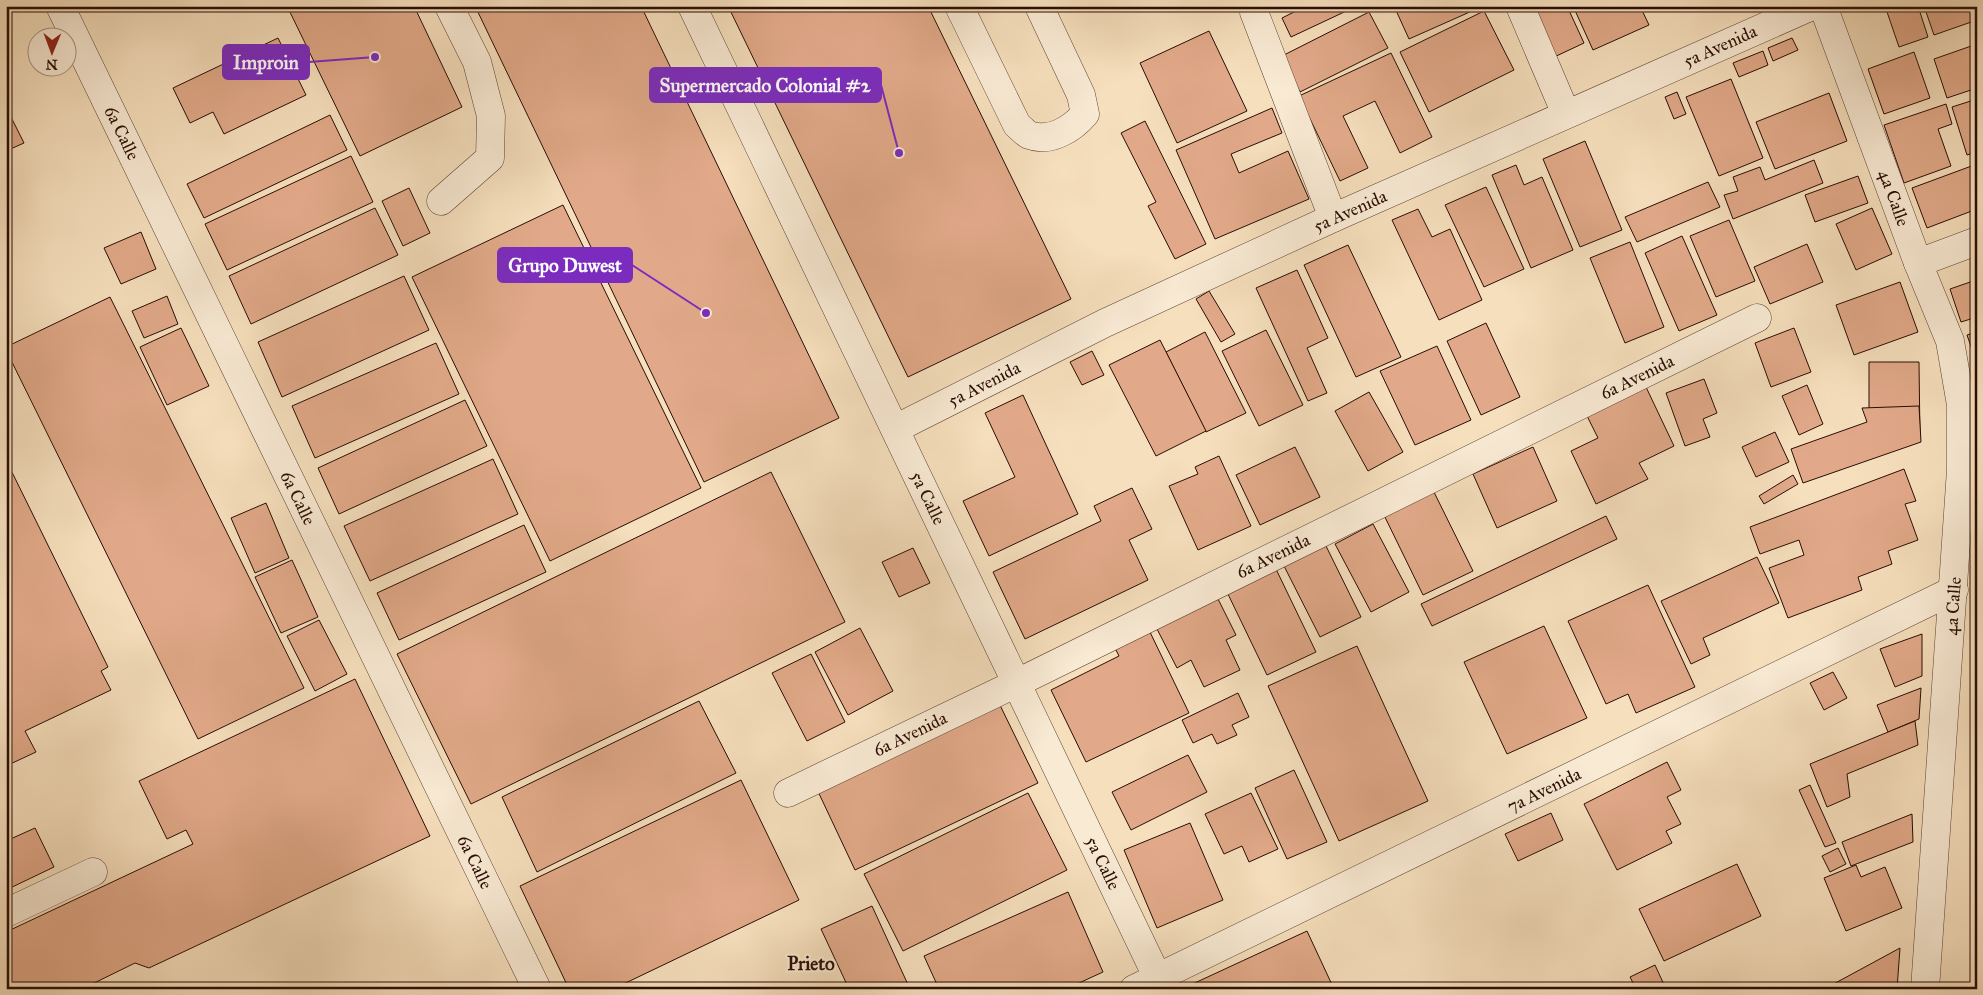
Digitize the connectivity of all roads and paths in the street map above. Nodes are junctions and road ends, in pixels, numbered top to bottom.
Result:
1 (60, 6) edge
2 (449, 6) edge
3 (692, 6) edge
4 (959, 6) edge
5 (1039, 6) edge
6 (1520, 6) edge
7 (1812, 6) edge
8 (1823, 6) edge
9 (1254, 12) dead end
10 (1566, 114) junction
11 (441, 201) dead end
12 (1333, 218) junction
13 (1977, 242) edge
14 (1918, 263) junction
15 (1757, 318) dead end
16 (895, 429) junction
17 (1954, 590) junction
18 (1017, 683) junction
19 (788, 792) dead end
20 (93, 872) dead end
21 (6, 913) edge
22 (1152, 985) edge
23 (537, 989) edge
24 (1925, 989) edge

1 - 23 street, 6a Calle
2 - 11 street
3 - 16 street, 5a Calle
4 - 5 street
6 - 10 street
7 - 10 street, 5a Avenida
8 - 14 street, 4a Calle
9 - 12 street
10 - 12 street, 5a Avenida
12 - 16 street, 5a Avenida
13 - 14 street
14 - 17 street, 4a Calle
15 - 18 street, 6a Avenida
16 - 18 street, 5a Calle
17 - 22 street, 7a Avenida
17 - 24 street, 4a Calle
18 - 19 street, 6a Avenida
18 - 22 street, 5a Calle
20 - 21 street

